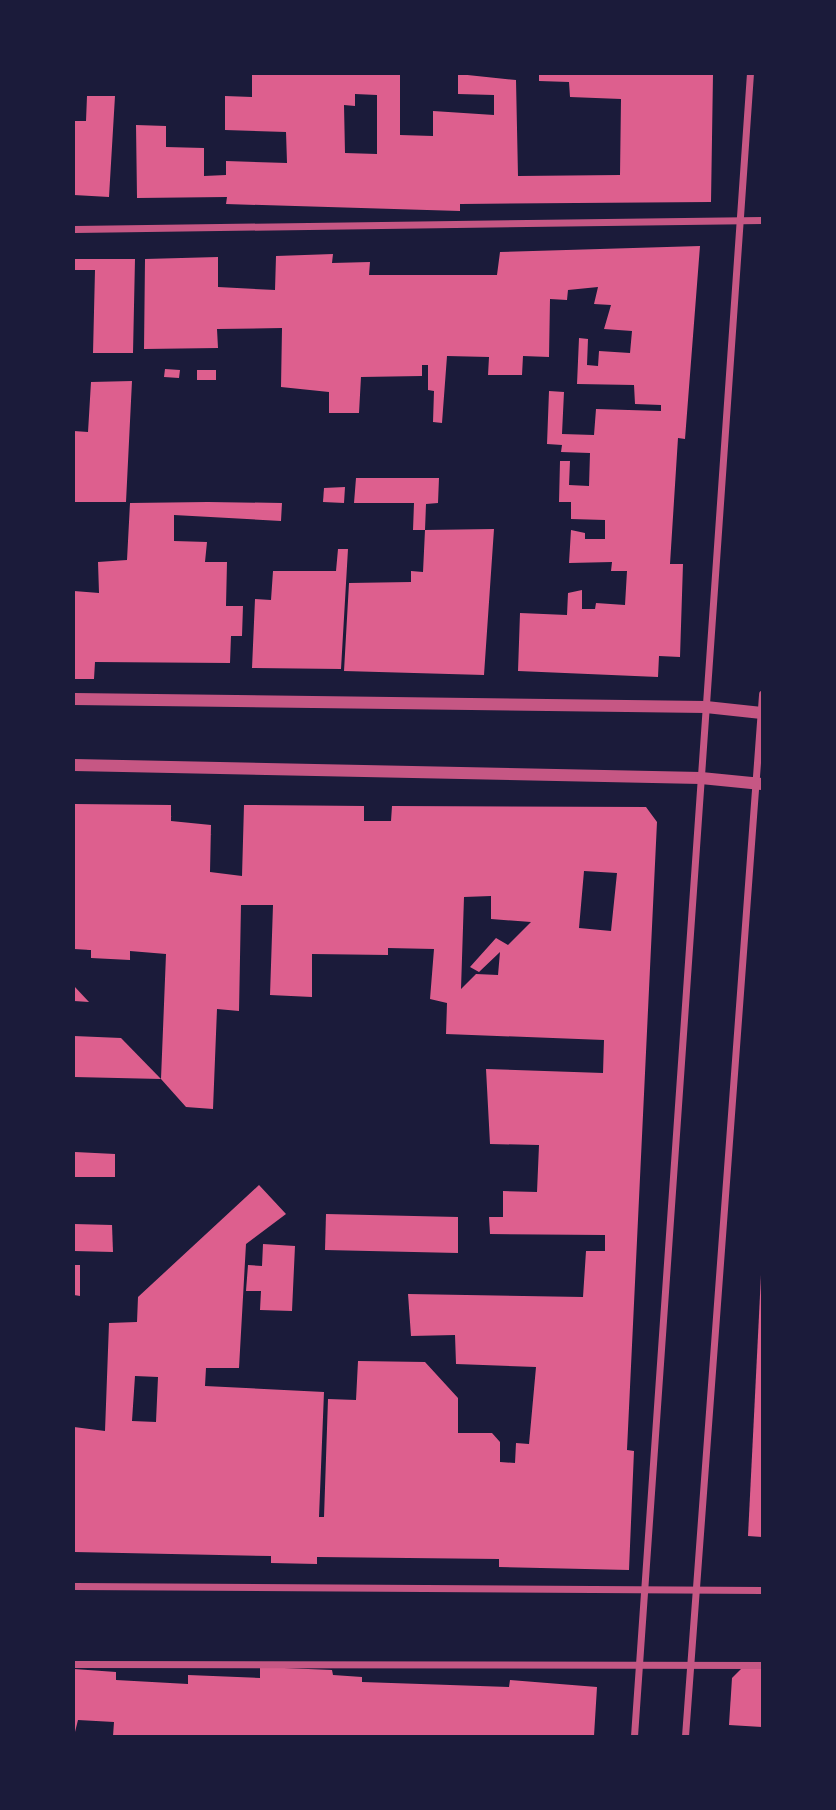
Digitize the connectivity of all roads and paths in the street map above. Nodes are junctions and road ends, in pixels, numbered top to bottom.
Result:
1 (750, 74) edge
2 (762, 220) edge
3 (740, 221) junction
4 (74, 229) edge
5 (762, 694) edge
6 (74, 699) edge
7 (706, 708) junction
8 (762, 712) edge
9 (74, 765) edge
10 (701, 778) junction
11 (759, 784) edge
12 (74, 1586) edge
13 (696, 1587) junction
14 (644, 1589) junction
15 (762, 1590) edge
16 (690, 1663) junction
17 (74, 1664) edge
18 (762, 1665) edge
19 (639, 1667) junction
20 (634, 1737) edge
21 (685, 1737) edge

1 - 3 street
2 - 3 street
3 - 4 street
3 - 7 street
5 - 8 street
6 - 7 street
7 - 8 street
7 - 10 street
8 - 11 street
9 - 10 street
10 - 11 street
10 - 14 street
11 - 13 street
12 - 14 street
13 - 14 street
13 - 15 street
13 - 16 street
14 - 19 street
16 - 18 street
16 - 19 street
16 - 21 street
17 - 19 street
19 - 20 street

